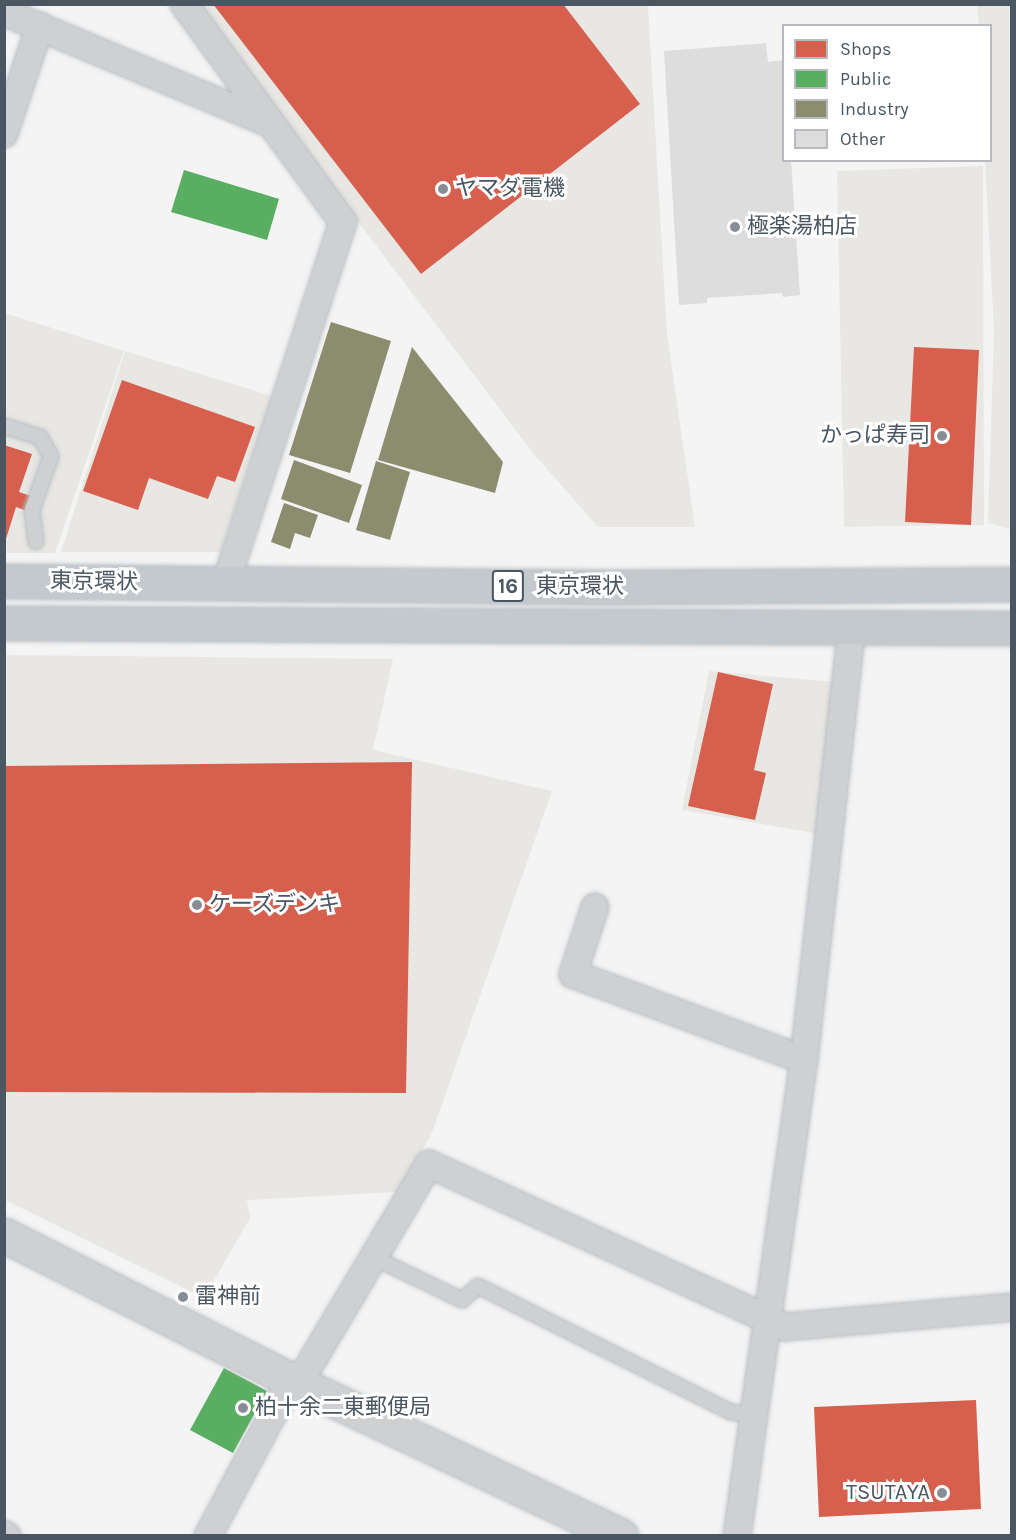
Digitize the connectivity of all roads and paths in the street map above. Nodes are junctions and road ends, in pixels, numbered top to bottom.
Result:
1 (184, 4) edge
2 (4, 12) edge
3 (40, 26) junction
4 (271, 123) junction
5 (4, 134) edge
6 (4, 426) edge
7 (36, 542) dead end
8 (4, 581) edge
9 (1011, 584) edge
10 (225, 585) junction
11 (4, 623) edge
12 (852, 626) junction
13 (1011, 628) edge
14 (595, 907) dead end
15 (804, 1059) junction
16 (4, 1235) edge
17 (375, 1258) junction
18 (1011, 1306) edge
19 (765, 1320) junction
20 (291, 1380) junction
21 (752, 1415) junction
22 (208, 1536) edge
23 (621, 1536) edge
24 (737, 1536) edge

1 - 4 street
2 - 3 street
3 - 4 street
3 - 5 street
4 - 10 street
6 - 7 lane
8 - 10 highway, 東京環状 / 16
9 - 10 highway, 東京環状 / 16
11 - 12 highway, 東京環状 / 16
12 - 13 highway, 東京環状 / 16
12 - 15 street
14 - 15 street
15 - 19 street
16 - 20 street
17 - 19 street
17 - 20 street
17 - 21 lane
18 - 19 street
19 - 21 street
20 - 22 street
20 - 23 street
21 - 24 street

